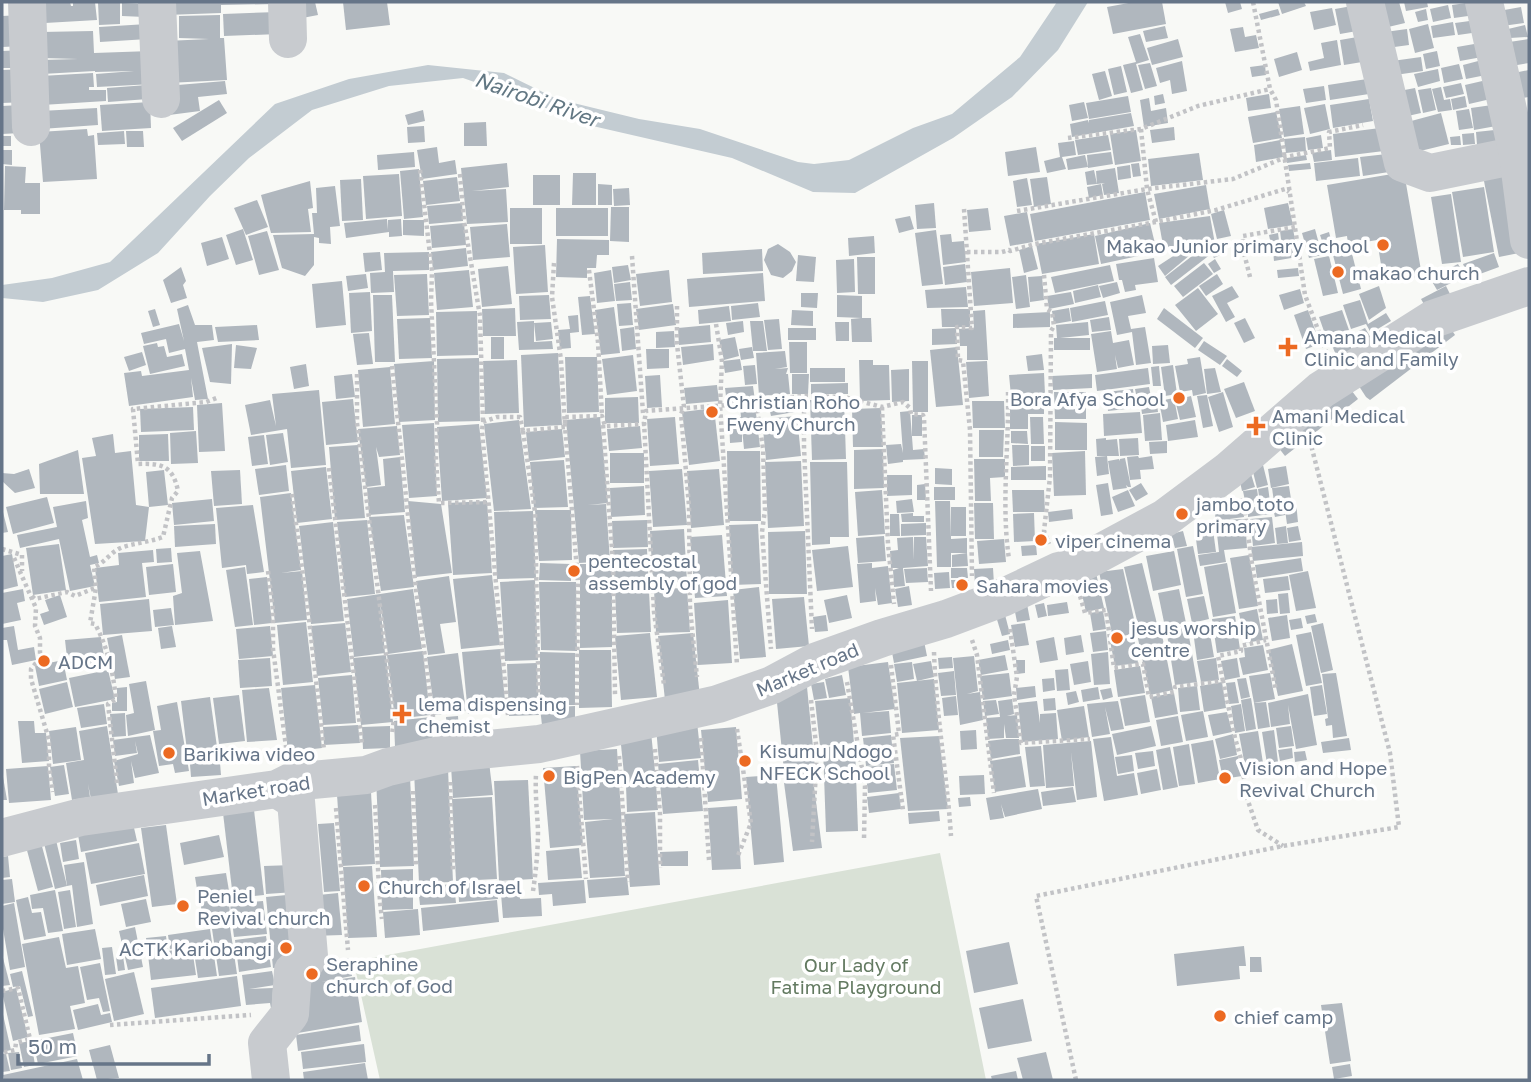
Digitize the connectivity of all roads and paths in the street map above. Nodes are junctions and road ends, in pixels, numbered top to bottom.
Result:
1 (27, 2) edge
2 (157, 2) edge
3 (287, 2) edge
4 (1253, 2) edge
5 (1365, 2) edge
6 (1484, 2) edge
7 (288, 39) dead end
8 (15, 49) edge
9 (1270, 89) junction
10 (161, 99) dead end
11 (1392, 121) junction
12 (31, 127) dead end
13 (1141, 129) junction
14 (1068, 138) dead end
15 (1518, 155) junction
16 (1286, 157) junction
17 (420, 170) dead end
18 (460, 174) dead end
19 (1147, 189) junction
20 (1289, 192) junction
21 (964, 209) dead end
22 (1017, 211) dead end
23 (1156, 222) junction
24 (1295, 227) junction
25 (1529, 240) edge
26 (967, 252) junction
27 (632, 256) dead end
28 (554, 263) dead end
29 (589, 270) dead end
30 (1044, 275) dead end
31 (1250, 277) dead end
32 (1529, 286) edge
33 (677, 306) dead end
34 (716, 324) dead end
35 (392, 366) dead end
36 (357, 374) dead end
37 (1340, 379) junction
38 (1008, 392) dead end
39 (804, 396) junction
40 (219, 397) dead end
41 (756, 403) junction
42 (720, 405) junction
43 (684, 407) junction
44 (882, 407) junction
45 (1301, 408) junction
46 (602, 416) junction
47 (483, 422) junction
48 (644, 424) junction
49 (565, 427) junction
50 (523, 431) junction
51 (329, 468) dead end
52 (1228, 471) junction
53 (292, 494) dead end
54 (490, 502) junction
55 (2, 549) edge
56 (14, 558) dead end
57 (1065, 570) junction
58 (268, 572) dead end
59 (22, 574) junction
60 (96, 588) junction
61 (977, 607) junction
62 (887, 637) junction
63 (1266, 640) junction
64 (821, 660) junction
65 (1223, 681) junction
66 (1276, 691) dead end
67 (698, 707) junction
68 (1090, 739) dead end
69 (541, 742) junction
70 (410, 763) junction
71 (298, 783) junction
72 (994, 793) dead end
73 (902, 810) dead end
74 (123, 811) junction
75 (59, 824) junction
76 (951, 836) dead end
77 (2, 838) edge
78 (864, 839) dead end
79 (813, 842) dead end
80 (1283, 846) junction
81 (737, 858) dead end
82 (709, 860) dead end
83 (416, 866) dead end
84 (660, 867) dead end
85 (453, 870) dead end
86 (586, 879) dead end
87 (628, 882) dead end
88 (533, 891) dead end
89 (382, 919) dead end
90 (348, 950) dead end
91 (2, 990) edge
92 (290, 1014) junction
93 (110, 1025) dead end
94 (2, 1053) edge
95 (271, 1080) edge
96 (1076, 1080) edge

1 - 8 street
2 - 10 street
3 - 7 street
4 - 9 path
5 - 11 street
6 - 15 street
8 - 12 street
9 - 13 path
9 - 16 path
11 - 15 street
11 - 16 path
13 - 14 path
13 - 19 path
15 - 25 street
16 - 19 path
16 - 20 path
17 - 54 path
18 - 47 path
19 - 22 path
19 - 23 path
20 - 23 path
20 - 24 path
21 - 26 path
23 - 26 path
24 - 31 path
24 - 37 path
26 - 61 path
27 - 48 path
28 - 49 path
29 - 46 path
30 - 57 path
32 - 37 street, Market road
33 - 43 path
34 - 42 path
35 - 70 path
36 - 70 path
37 - 45 street, Market road
38 - 61 path
39 - 41 path
39 - 44 path
39 - 64 path
40 - 60 path
41 - 42 path
41 - 67 path
42 - 43 path
42 - 67 path
43 - 48 path
43 - 67 path
44 - 61 path
44 - 62 path
45 - 52 street, Market road
45 - 80 path
46 - 48 path
46 - 49 path
46 - 67 path
47 - 50 path
47 - 54 path
48 - 67 path
49 - 50 path
49 - 69 path
50 - 69 path
51 - 70 path
52 - 57 street, Market road
52 - 63 path
53 - 71 path
54 - 69 path
55 - 59 path
56 - 59 path
57 - 61 street, Market road
57 - 65 path
58 - 71 path
59 - 60 path
59 - 75 path
60 - 74 path
61 - 62 street, Market road
61 - 68 path
61 - 72 path
61 - 76 path
62 - 64 street, Market road
62 - 73 path
63 - 65 path
63 - 66 path
64 - 67 street, Market road
64 - 78 path
64 - 79 path
65 - 80 path
67 - 69 street, Market road
67 - 81 path
67 - 82 path
67 - 84 path
67 - 87 path
69 - 70 street, Market road
69 - 86 path
69 - 88 path
70 - 71 street, Market road
70 - 83 path
70 - 85 path
70 - 89 path
71 - 74 street, Market road
71 - 90 path
71 - 92 street
74 - 75 street, Market road
75 - 77 street, Market road
80 - 96 path
91 - 94 path
92 - 93 path
92 - 95 street

